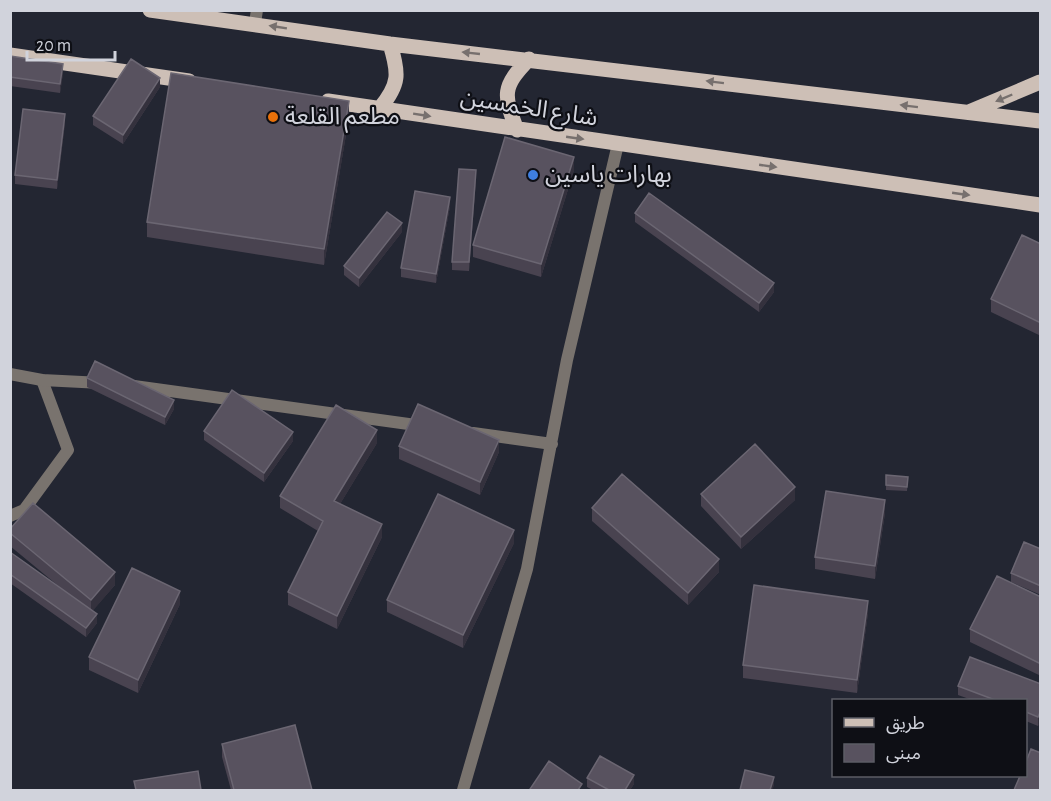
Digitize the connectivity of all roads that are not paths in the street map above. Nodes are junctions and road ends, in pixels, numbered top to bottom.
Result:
1 (150, 10) edge
2 (256, 17) edge
3 (390, 44) junction
4 (10, 56) edge
5 (529, 59) junction
6 (1041, 82) edge
7 (207, 83) edge
8 (311, 98) edge
9 (380, 108) junction
10 (967, 113) junction
11 (1041, 121) edge
12 (517, 130) junction
13 (618, 144) junction
14 (1041, 205) edge
15 (10, 374) edge
16 (42, 380) junction
17 (436, 428) edge
18 (459, 431) edge
19 (552, 444) junction
20 (10, 516) edge
21 (463, 790) edge

1 - 2 main road, شارع الخمسين
3 -> 2 main road, شارع الخمسين
5 -> 3 main road, شارع الخمسين
3 - 9 main road
4 - 7 main road
10 -> 5 main road, شارع الخمسين
5 - 12 main road
6 -> 10 main road
8 - 9 main road, شارع الخمسين
9 -> 12 main road, شارع الخمسين
10 - 11 main road, شارع الخمسين
12 -> 13 main road, شارع الخمسين
13 -> 14 main road, شارع الخمسين
13 - 19 street
15 - 16 street
16 - 17 street
16 - 20 street
18 - 19 street
19 - 21 street

